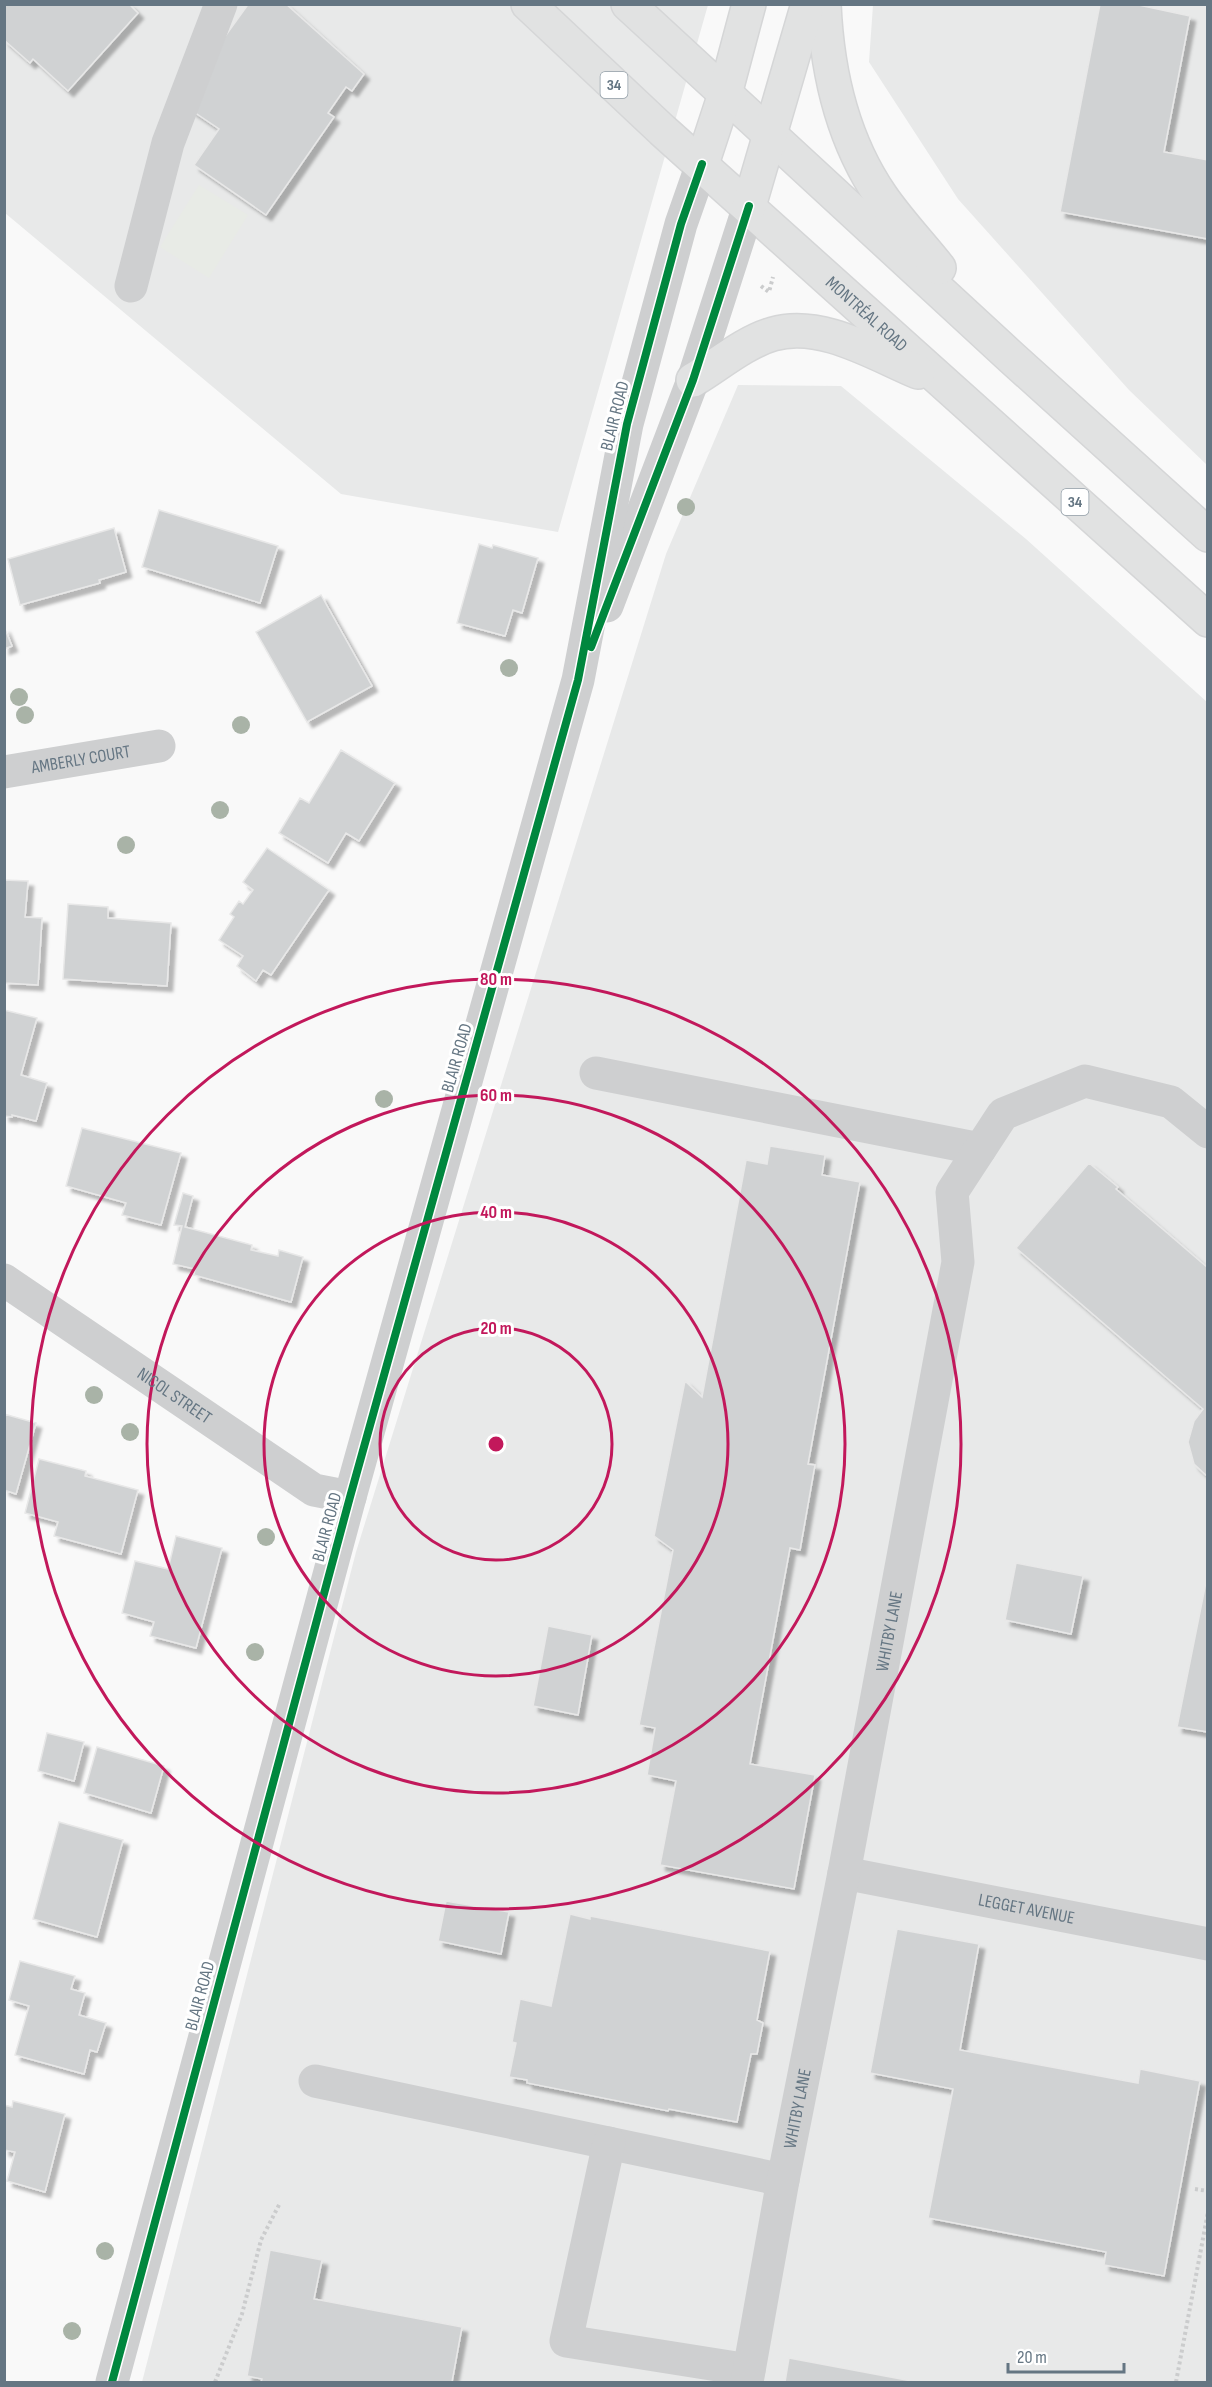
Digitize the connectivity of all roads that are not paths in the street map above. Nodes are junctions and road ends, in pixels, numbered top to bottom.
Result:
1 (221, 4) edge
2 (528, 4) edge
3 (628, 4) edge
4 (749, 4) edge
5 (808, 4) edge
6 (824, 4) edge
7 (724, 94) junction
8 (770, 135) junction
9 (702, 164) junction
10 (749, 206) junction
11 (131, 286) dead end
12 (1012, 358) junction
13 (693, 380) junction
14 (943, 382) junction
15 (1208, 535) edge
16 (1208, 620) edge
17 (578, 680) junction
18 (159, 746) dead end
19 (4, 772) edge
20 (596, 1073) dead end
21 (1208, 1132) edge
22 (980, 1149) junction
23 (4, 1280) edge
24 (350, 1497) junction
25 (844, 1873) junction
26 (1208, 1944) edge
27 (315, 2081) dead end
28 (609, 2143) junction
29 (783, 2180) junction
30 (748, 2376) edge
31 (112, 2382) edge

1 - 11 street
2 - 9 main road, MONTRÉAL ROAD / 34
3 - 7 main road
4 - 7 main road, BLAIR ROAD
5 - 8 main road, BLAIR ROAD
6 - 12 main road
7 - 8 main road
7 - 9 main road, BLAIR ROAD
8 - 10 main road, BLAIR ROAD
8 - 12 main road
9 - 10 main road, MONTRÉAL ROAD / 34
9 - 17 street, BLAIR ROAD
10 - 13 street, BLAIR ROAD
10 - 14 main road, MONTRÉAL ROAD / 34
12 - 15 main road
13 - 14 main road
13 - 17 street, BLAIR ROAD
14 - 16 main road, MONTRÉAL ROAD / 34
17 - 24 street, BLAIR ROAD
18 - 19 street, AMBERLY COURT
20 - 22 street
21 - 22 street, WHITBY LANE
22 - 25 street, WHITBY LANE
23 - 24 street, NICOL STREET
24 - 31 street, BLAIR ROAD
25 - 26 street, LEGGET AVENUE
25 - 29 street, WHITBY LANE
27 - 28 street
28 - 29 street
28 - 30 street
29 - 30 street, WHITBY LANE

